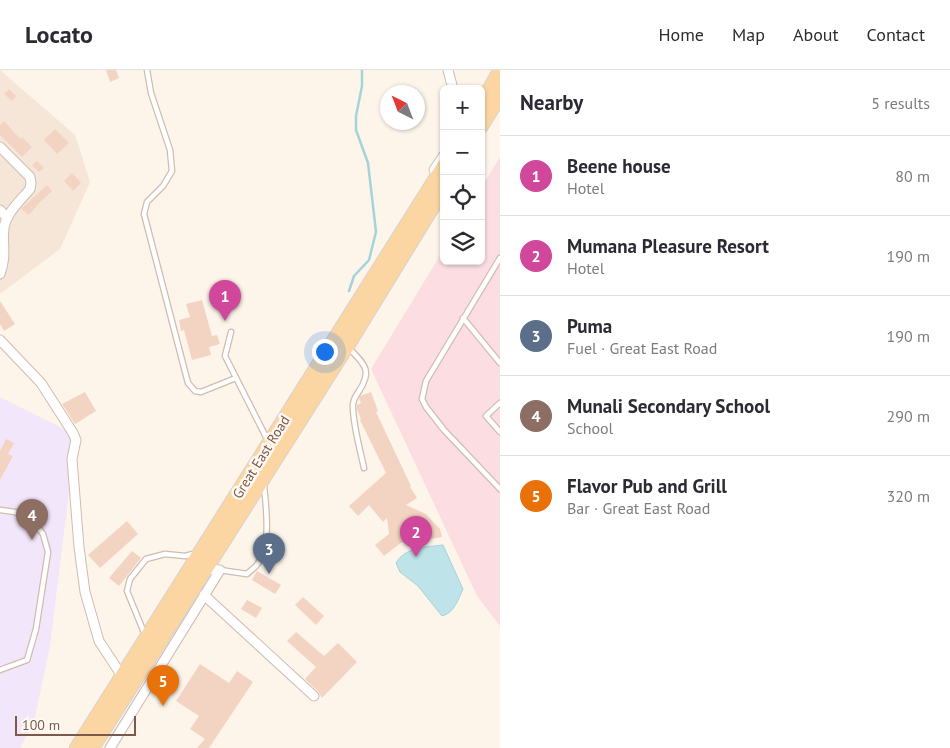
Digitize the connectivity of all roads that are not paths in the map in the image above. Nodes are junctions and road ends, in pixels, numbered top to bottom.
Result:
1 (147, 70) edge
2 (448, 70) edge
3 (500, 71) edge
4 (451, 85) edge
5 (500, 95) edge
6 (485, 98) edge
7 (485, 119) edge
8 (0, 147) edge
9 (440, 161) edge
10 (440, 172) edge
11 (440, 195) edge
12 (0, 210) edge
13 (7, 218) junction
14 (412, 218) junction
15 (500, 259) edge
16 (0, 274) edge
17 (463, 318) junction
18 (231, 332) dead end
19 (0, 340) edge
20 (347, 346) junction
21 (500, 363) edge
22 (236, 378) junction
23 (500, 403) edge
24 (500, 432) edge
25 (269, 444) junction
26 (364, 468) dead end
27 (263, 478) junction
28 (500, 489) edge
29 (0, 510) edge
30 (201, 552) junction
31 (213, 570) junction
32 (204, 595) junction
33 (146, 638) junction
34 (0, 670) edge
35 (122, 676) junction
36 (314, 696) dead end
37 (77, 748) edge
38 (92, 748) edge
39 (110, 748) edge

1 - 22 lane
2 - 4 street
3 - 6 main road
5 - 7 main road
8 - 13 street
9 - 14 street
10 - 14 main road, Great East Road
11 - 20 main road, Great East Road
12 - 13 street
13 - 16 street
14 - 25 main road, Great East Road
15 - 17 lane
17 - 21 lane
17 - 28 lane
18 - 22 lane
19 - 35 street
20 - 26 lane
20 - 27 main road, Great East Road
22 - 25 lane
23 - 24 lane
25 - 30 main road, Great East Road
27 - 31 main road, Great East Road
27 - 31 lane
29 - 34 lane
30 - 33 main road, Great East Road
30 - 33 lane
31 - 32 street
31 - 38 main road, Great East Road
32 - 36 street
32 - 39 street
33 - 35 main road, Great East Road
35 - 37 main road, Great East Road

